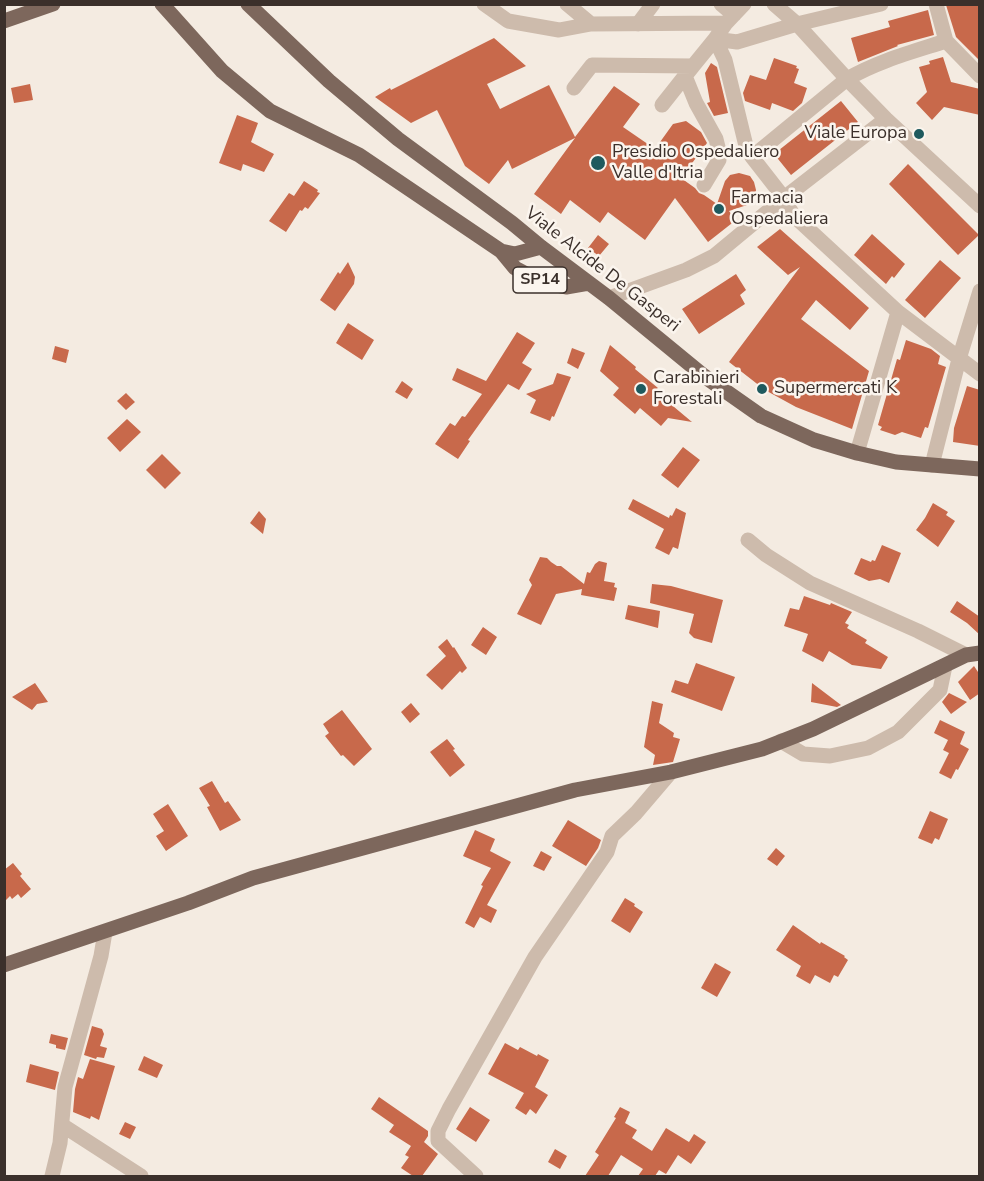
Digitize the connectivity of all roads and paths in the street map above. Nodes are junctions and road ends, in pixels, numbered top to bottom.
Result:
1 (53, 4) edge
2 (162, 4) edge
3 (248, 4) edge
4 (484, 4) edge
5 (567, 4) edge
6 (653, 4) edge
7 (721, 4) edge
8 (774, 4) edge
9 (881, 4) edge
10 (936, 4) edge
11 (735, 14) edge
12 (4, 21) edge
13 (591, 24) junction
14 (638, 24) junction
15 (797, 24) junction
16 (715, 39) junction
17 (946, 41) junction
18 (689, 71) junction
19 (980, 76) edge
20 (847, 79) junction
21 (574, 88) dead end
22 (662, 105) dead end
23 (886, 119) junction
24 (752, 157) junction
25 (704, 185) dead end
26 (784, 198) junction
27 (980, 206) edge
28 (541, 248) junction
29 (501, 251) junction
30 (589, 284) junction
31 (980, 291) edge
32 (609, 298) junction
33 (898, 312) junction
34 (959, 359) junction
35 (980, 374) edge
36 (858, 453) junction
37 (933, 465) junction
38 (980, 469) edge
39 (748, 540) dead end
40 (973, 654) edge
41 (945, 666) junction
42 (781, 741) junction
43 (671, 772) junction
44 (105, 932) junction
45 (5, 965) edge
46 (62, 1125) junction
47 (52, 1176) edge
48 (141, 1176) edge
49 (476, 1176) edge

1 - 12 main road
2 - 29 main road, SP14
3 - 28 main road, Viale Alcide De Gasperi
4 - 13 street
5 - 13 street
6 - 14 street
7 - 11 street
8 - 15 street
9 - 15 street
10 - 17 street
11 - 14 street
11 - 16 street
13 - 14 street
15 - 16 street
15 - 20 street
16 - 18 street
16 - 24 street
17 - 19 street
17 - 20 street
18 - 21 street
18 - 22 street
18 - 25 street
20 - 23 street
20 - 24 street
23 - 26 street
23 - 27 street
24 - 26 street
26 - 32 street
26 - 33 street
28 - 29 main road, SP14
28 - 30 main road, Viale Alcide De Gasperi
29 - 30 main road, SP14
30 - 32 main road, Viale Alcide De Gasperi
31 - 34 street
32 - 36 main road, Viale Alcide De Gasperi
33 - 34 street
33 - 36 street
34 - 35 street
34 - 37 street
36 - 37 main road, Viale Alcide De Gasperi
37 - 38 main road, Viale Alcide De Gasperi
39 - 40 street
40 - 41 main road
41 - 42 main road
41 - 42 street
42 - 43 main road
43 - 44 main road
43 - 49 street
44 - 45 main road
44 - 46 street
46 - 47 street
46 - 48 street

